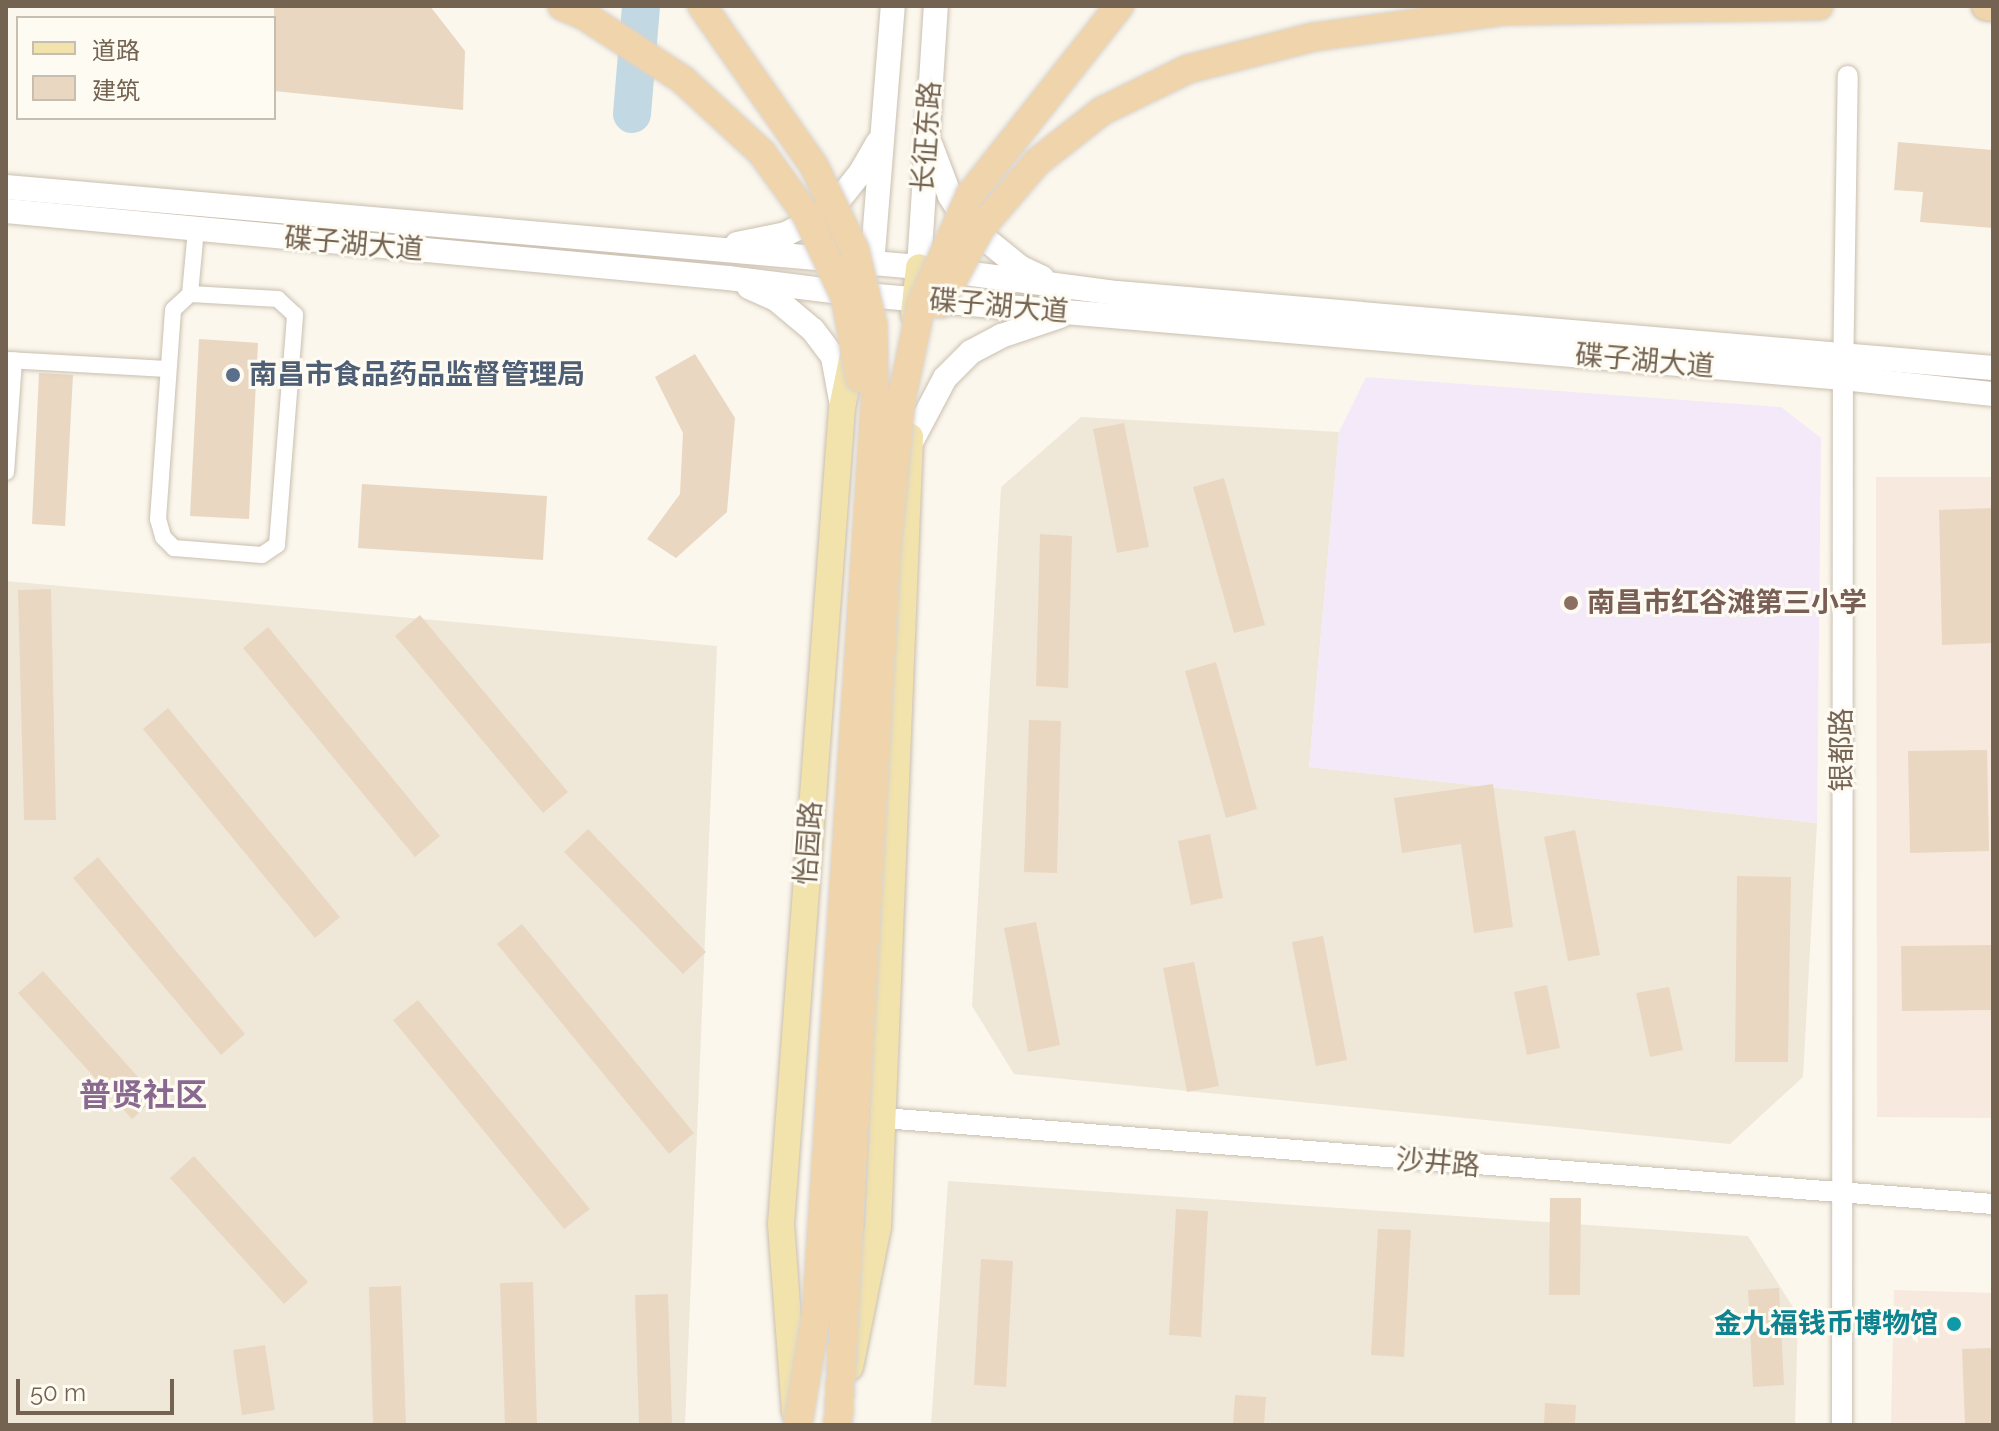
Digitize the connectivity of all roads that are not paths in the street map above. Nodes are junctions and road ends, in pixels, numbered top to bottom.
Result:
1 (562, 6) edge
2 (702, 6) edge
3 (893, 6) edge
4 (936, 6) edge
5 (1119, 6) edge
6 (1819, 6) edge
7 (1986, 6) edge
8 (1993, 7) edge
9 (1848, 76) dead end
10 (883, 133) junction
11 (927, 136) junction
12 (6, 187) edge
13 (6, 211) edge
14 (196, 229) junction
15 (699, 249) junction
16 (872, 265) junction
17 (919, 267) junction
18 (728, 278) junction
19 (1059, 285) junction
20 (190, 294) junction
21 (865, 295) junction
22 (915, 299) junction
23 (1073, 312) junction
24 (10, 360) edge
25 (1844, 367) junction
26 (1993, 368) edge
27 (168, 369) junction
28 (1993, 394) edge
29 (842, 408) junction
30 (909, 446) junction
31 (6, 472) edge
32 (866, 529) junction
33 (886, 554) junction
34 (883, 1118) junction
35 (1841, 1195) junction
36 (1993, 1204) edge
37 (797, 1425) edge
38 (838, 1425) edge
39 (1842, 1425) edge

1 - 32 highway, bridge
2 - 32 highway, bridge
3 - 10 main road, 长征东路
4 - 11 main road, 长征东路
5 - 33 highway, bridge
6 - 33 highway, bridge
7 - 8 highway
9 - 25 street, 银都路
10 - 15 main road
10 - 16 main road, 长征东路
11 - 17 main road, 长征东路
11 - 19 main road
12 - 15 main road, 碟子湖大道
13 - 14 main road, 碟子湖大道
14 - 18 main road, 碟子湖大道
14 - 20 street
15 - 16 main road, 碟子湖大道
16 - 17 main road, 碟子湖大道
16 - 21 main road, 怡园路
17 - 19 main road, 碟子湖大道
17 - 22 main road
18 - 21 main road, 碟子湖大道
18 - 29 main road
19 - 25 main road, 碟子湖大道
20 - 27 street
20 - 27 street
21 - 22 main road, 碟子湖大道
21 - 29 main road, 怡园路
22 - 23 main road, 碟子湖大道
22 - 30 main road
23 - 25 main road, 碟子湖大道
23 - 30 main road
24 - 27 street
24 - 31 street
25 - 26 main road, 碟子湖大道
25 - 28 main road, 碟子湖大道
25 - 35 street, 银都路
29 - 37 main road, 怡园路
30 - 34 main road
32 - 37 highway, bridge
33 - 38 highway, bridge
34 - 35 street, 沙井路
34 - 38 main road
35 - 36 street, 沙井路
35 - 39 street, 银都路

